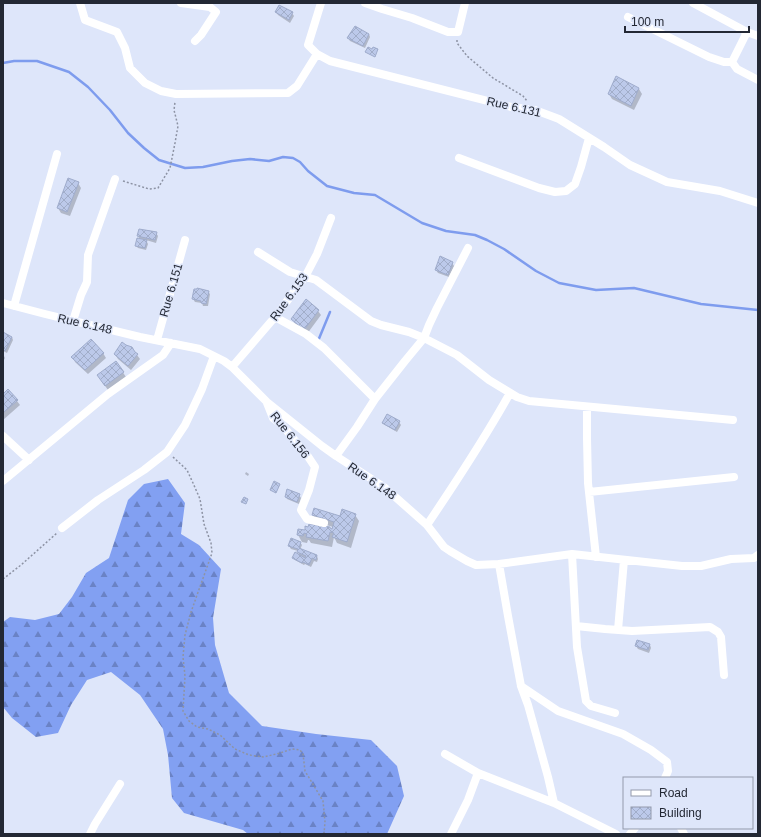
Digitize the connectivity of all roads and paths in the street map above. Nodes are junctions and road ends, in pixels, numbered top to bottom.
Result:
1 (80, 3) edge
2 (181, 3) edge
3 (321, 3) edge
4 (366, 3) edge
5 (465, 3) edge
6 (693, 3) edge
7 (628, 17) dead end
8 (458, 32) junction
9 (747, 32) junction
10 (758, 36) edge
11 (195, 41) dead end
12 (317, 54) junction
13 (732, 62) junction
14 (758, 80) edge
15 (176, 94) junction
16 (535, 110) junction
17 (589, 138) junction
18 (57, 154) dead end
19 (459, 158) dead end
20 (115, 179) joint
21 (758, 203) edge
22 (331, 218) dead end
23 (185, 240) dead end
24 (468, 248) dead end
25 (258, 252) dead end
26 (304, 277) junction
27 (3, 303) edge
28 (14, 306) junction
29 (275, 317) junction
30 (73, 321) junction
31 (424, 338) junction
32 (157, 340) junction
33 (171, 343) junction
34 (214, 356) junction
35 (232, 367) junction
36 (510, 393) junction
37 (375, 399) junction
38 (267, 402) junction
39 (587, 407) junction
40 (733, 420) dead end
41 (3, 436) edge
42 (167, 452) junction
43 (336, 456) junction
44 (29, 460) junction
45 (734, 477) dead end
46 (3, 481) edge
47 (589, 492) junction
48 (324, 523) dead end
49 (428, 525) junction
50 (62, 528) joint
51 (572, 554) junction
52 (758, 555) edge
53 (596, 557) junction
54 (624, 560) junction
55 (499, 564) junction
56 (3, 579) edge
57 (576, 626) junction
58 (618, 630) junction
59 (724, 675) dead end
60 (521, 686) junction
61 (615, 713) dead end
62 (445, 754) dead end
63 (478, 773) junction
64 (665, 777) edge
65 (120, 784) dead end
66 (554, 802) junction
67 (90, 834) edge
68 (324, 834) edge
69 (451, 834) edge
70 (616, 834) edge

1 - 15 street
2 - 11 street
3 - 12 street, Rue 6.131
4 - 8 street
5 - 8 street
6 - 9 street
7 - 13 street
8 - 16 path
9 - 10 street
9 - 13 street
12 - 15 street
12 - 16 street, Rue 6.131
13 - 14 street
15 - 20 path
16 - 17 street, Rue 6.131
17 - 19 street
17 - 21 street, Rue 6.131
18 - 28 street
20 - 30 street
22 - 26 street, Rue 6.153
23 - 32 street, Rue 6.151
24 - 31 street
25 - 26 street
26 - 29 street, Rue 6.153
26 - 31 street
27 - 28 street, Rue 6.148
28 - 30 street, Rue 6.148
29 - 35 street, Rue 6.153
29 - 37 street
30 - 32 street, Rue 6.148
31 - 36 street
31 - 37 street
32 - 33 street, Rue 6.148
33 - 34 street, Rue 6.148
33 - 44 street
34 - 35 street, Rue 6.148
34 - 42 street
35 - 38 street, Rue 6.148
36 - 39 street
36 - 49 street
37 - 43 street
38 - 43 street, Rue 6.148
38 - 48 street, Rue 6.156
39 - 40 street
39 - 47 street
41 - 44 street
42 - 50 street
42 - 68 path
43 - 49 street, Rue 6.148
44 - 46 street
45 - 47 street
47 - 53 street
49 - 55 street, Rue 6.148
50 - 56 path
51 - 53 street, Rue 6.148
51 - 55 street, Rue 6.148
51 - 57 street
52 - 54 street, Rue 6.148
53 - 54 street, Rue 6.148
54 - 58 street
55 - 60 street
57 - 58 street
57 - 61 street
58 - 59 street
60 - 64 street
60 - 66 street
62 - 63 street
63 - 66 street
63 - 69 street
65 - 67 street
66 - 70 street

